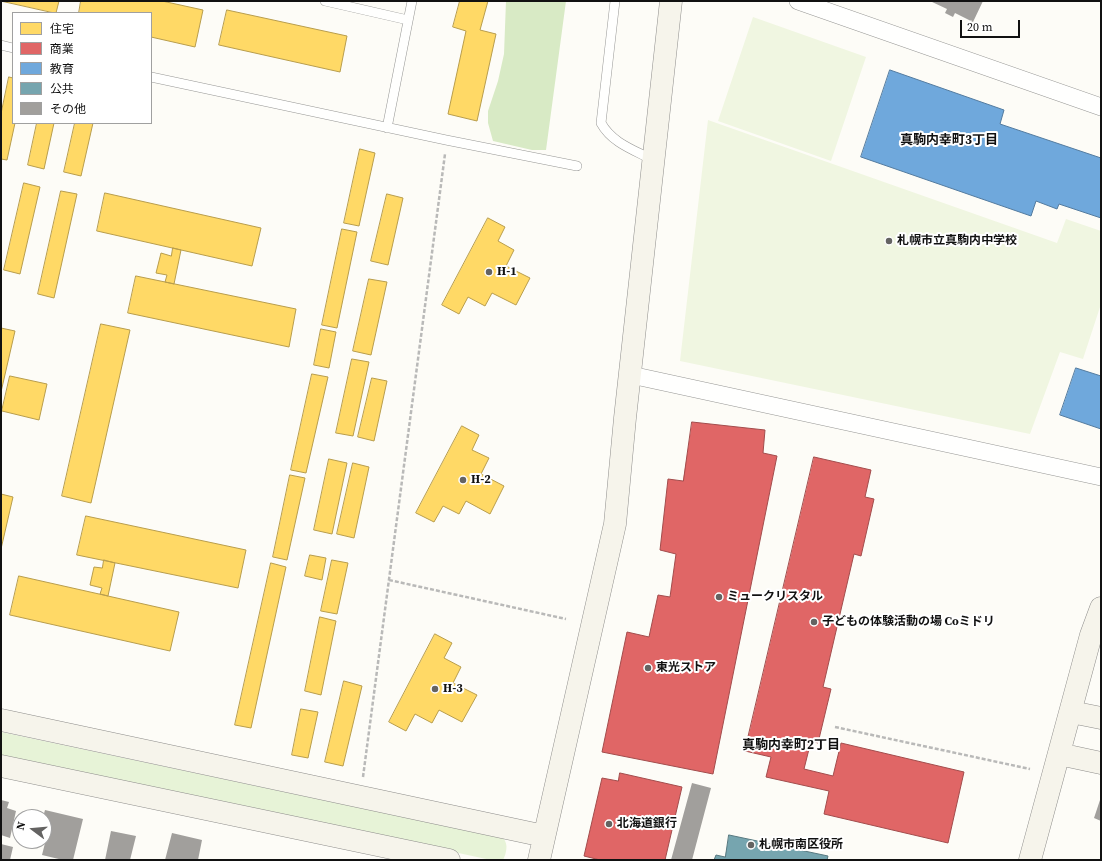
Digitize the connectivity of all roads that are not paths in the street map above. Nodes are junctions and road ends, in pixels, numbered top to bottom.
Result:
1 (325, 1) edge
2 (412, 1) edge
3 (615, 1) edge
4 (671, 1) edge
5 (798, 1) edge
6 (408, 20) junction
7 (1, 45) edge
8 (12, 48) edge
9 (152, 77) edge
10 (1101, 107) edge
11 (387, 128) junction
12 (653, 160) junction
13 (577, 166) dead end
14 (631, 375) junction
15 (1101, 477) edge
16 (1101, 608) edge
17 (1071, 712) junction
18 (1101, 718) edge
19 (1, 720) edge
20 (1059, 754) junction
21 (1101, 763) edge
22 (1, 766) edge
23 (544, 836) junction
24 (449, 860) edge
25 (540, 860) edge
26 (1030, 860) edge

1 - 6 lane
2 - 6 lane
3 - 12 lane
4 - 12 street
5 - 10 street
6 - 11 lane
7 - 8 lane
9 - 11 lane
11 - 13 lane
12 - 14 street
14 - 15 street
14 - 23 street
16 - 17 street
17 - 18 street
17 - 20 street
19 - 23 street
20 - 21 street
20 - 26 street
22 - 24 street
23 - 25 street

